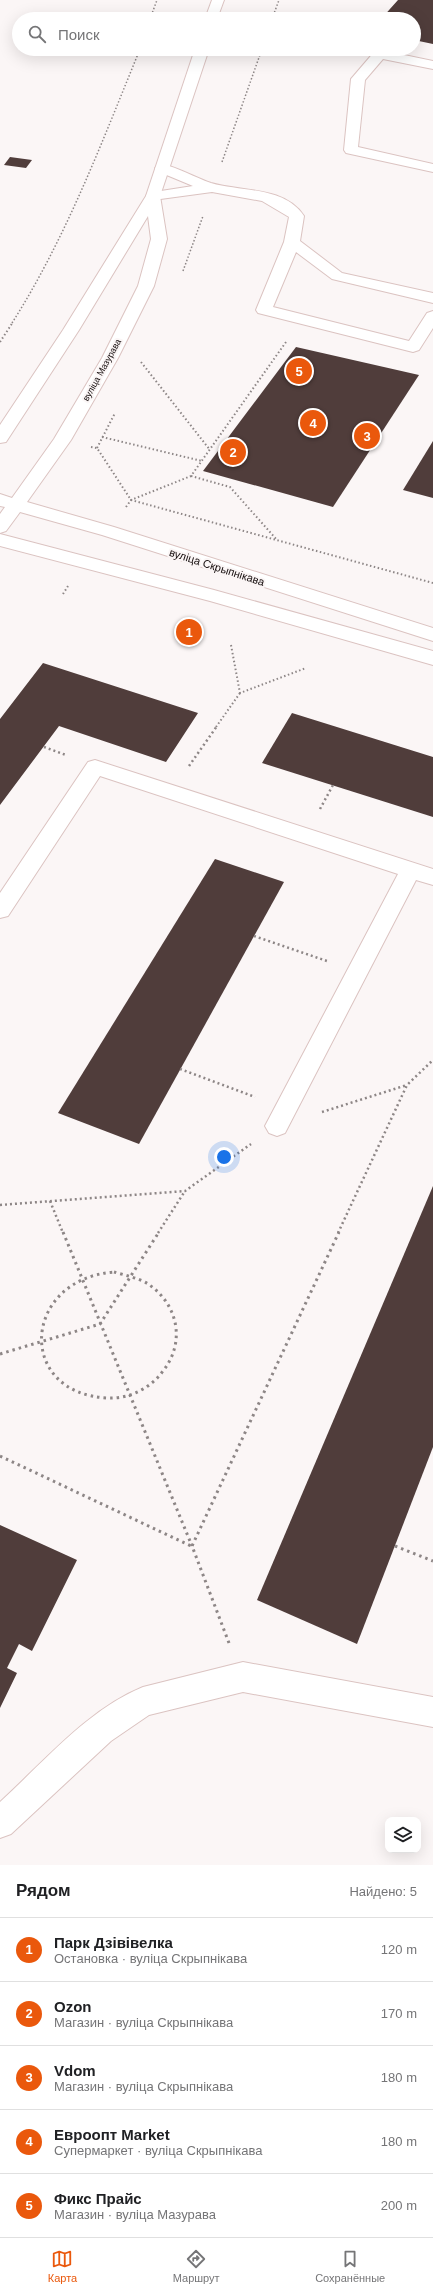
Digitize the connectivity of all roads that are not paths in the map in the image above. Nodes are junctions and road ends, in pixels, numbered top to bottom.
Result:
1 (218, 0) edge
2 (214, 12) edge
3 (200, 56) edge
4 (378, 56) edge
5 (390, 56) edge
6 (433, 65) edge
7 (162, 168) junction
8 (433, 168) edge
9 (213, 188) junction
10 (153, 196) junction
11 (292, 242) junction
12 (433, 298) edge
13 (433, 316) edge
14 (0, 438) edge
15 (0, 500) edge
16 (18, 504) junction
17 (0, 527) edge
18 (0, 540) edge
19 (433, 635) edge
20 (433, 658) edge
21 (410, 869) junction
22 (433, 877) edge
23 (0, 910) edge
24 (281, 1117) road end
25 (433, 1712) edge
26 (0, 1823) edge

1 - 2 main road
3 - 7 main road, вуліца Мазурава
4 - 8 main road
5 - 6 main road
7 - 9 main road
7 - 10 main road, вуліца Мазурава
9 - 10 main road
9 - 11 main road
10 - 14 main road, вуліца Мазурава
10 - 16 main road, вуліца Мазурава
11 - 12 main road
11 - 13 main road
15 - 16 main road, вуліца Скрыпнікава
16 - 17 main road, вуліца Мазурава
16 - 19 main road, вуліца Скрыпнікава
18 - 20 main road
21 - 22 main road
21 - 23 main road
21 - 24 main road
25 - 26 main road

